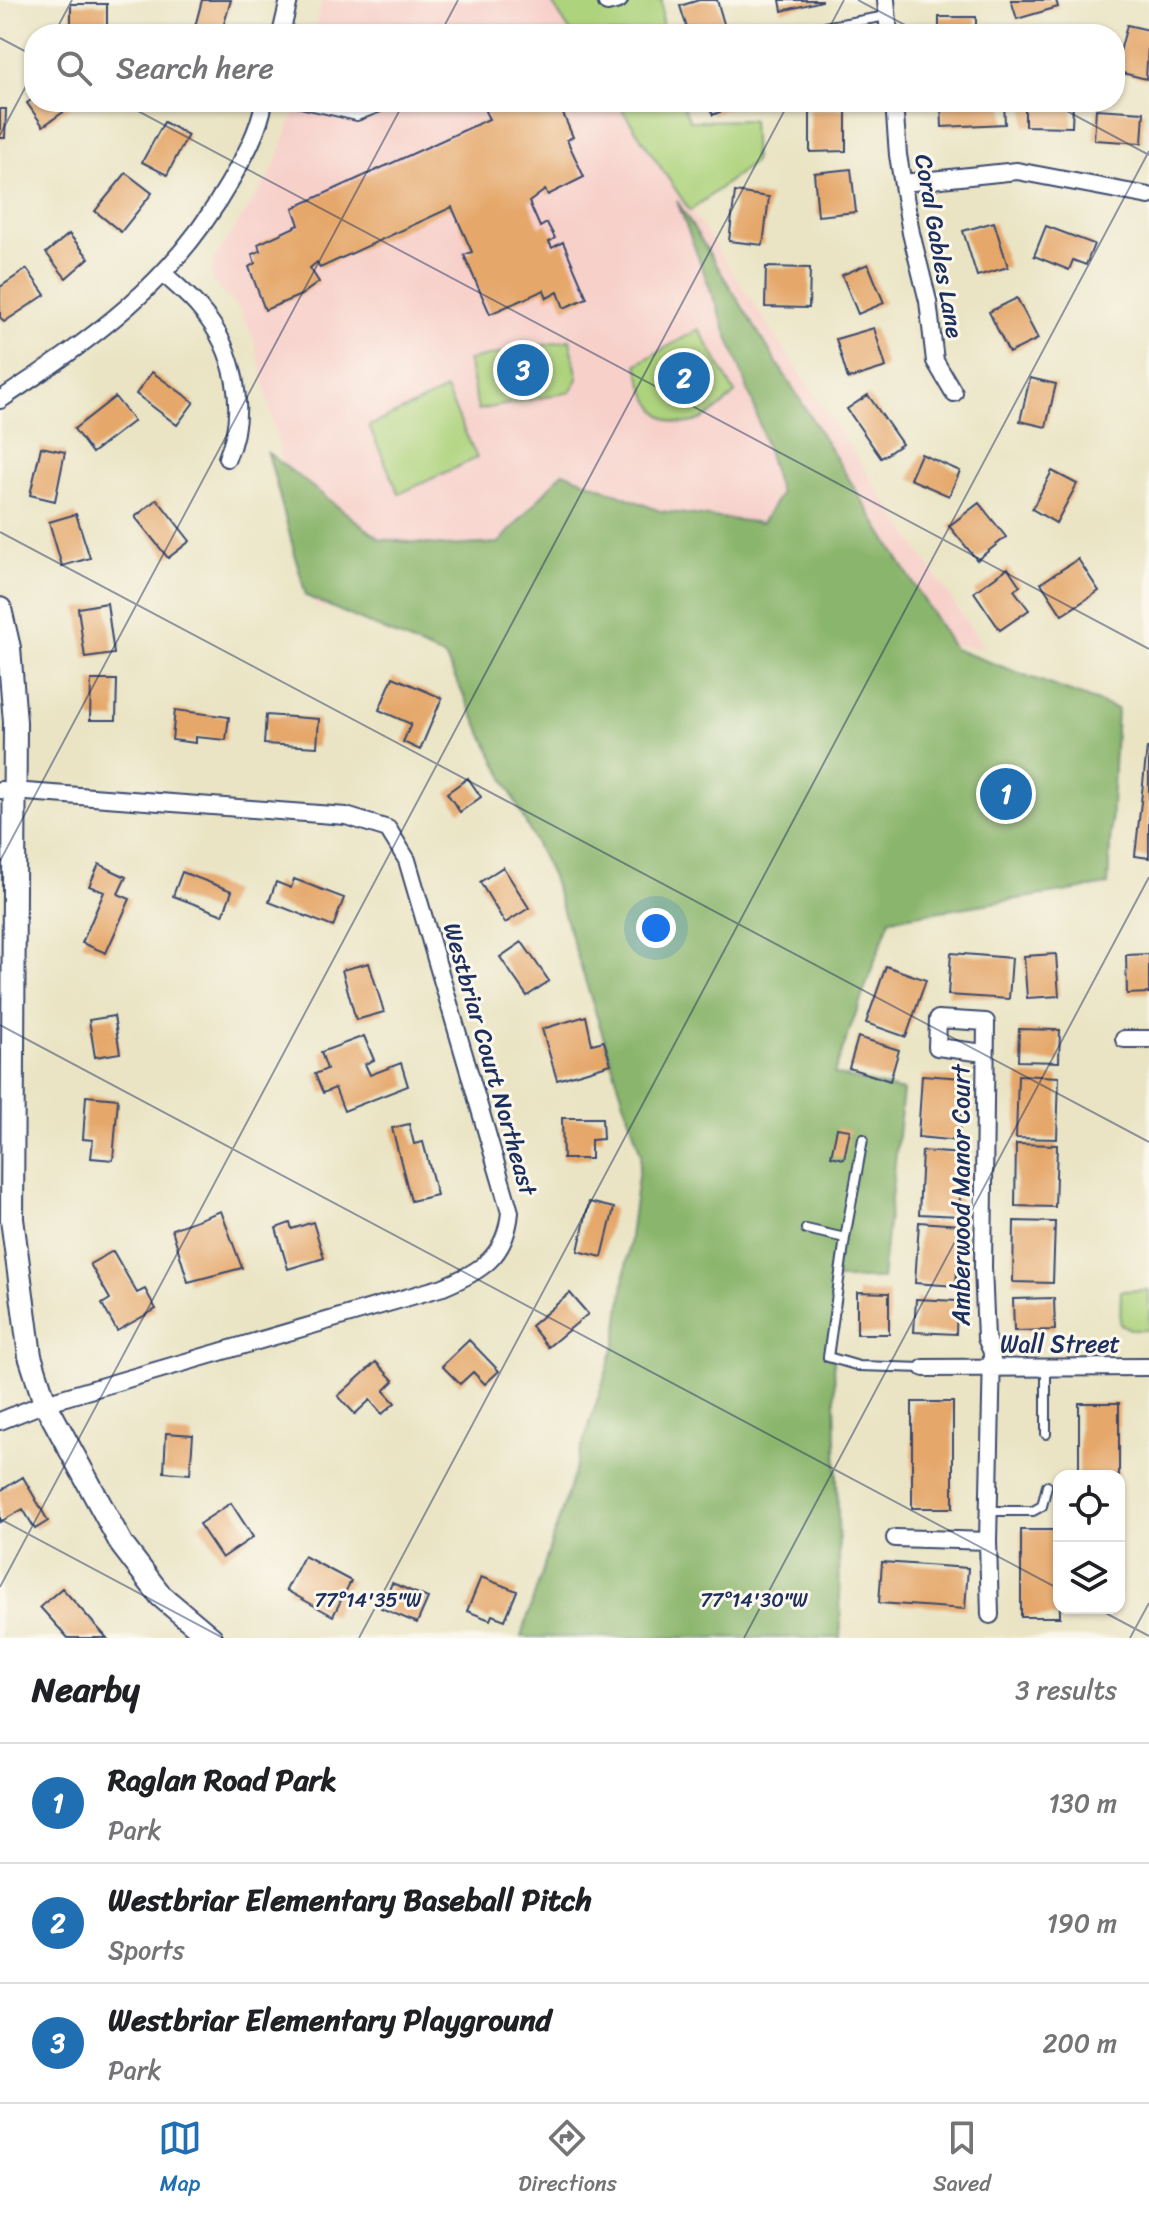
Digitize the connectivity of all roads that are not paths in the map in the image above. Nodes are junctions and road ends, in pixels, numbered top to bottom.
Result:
1 (289, 0) edge
2 (887, 8) edge
3 (283, 24) edge
4 (824, 24) edge
5 (261, 112) edge
6 (328, 112) edge
7 (367, 112) edge
8 (895, 112) edge
9 (903, 183) junction
10 (1149, 196) edge
11 (165, 275) junction
12 (954, 393) dead end
13 (0, 400) edge
14 (227, 458) dead end
15 (0, 609) edge
16 (6, 790) edge
17 (1124, 1039) dead end
18 (1149, 1039) edge
19 (984, 1053) junction
20 (863, 1139) dead end
21 (806, 1229) dead end
22 (845, 1238) junction
23 (1149, 1367) edge
24 (924, 1368) joint
25 (991, 1368) junction
26 (1046, 1368) junction
27 (45, 1403) junction
28 (0, 1421) edge
29 (1046, 1434) dead end
30 (1047, 1486) dead end
31 (989, 1511) junction
32 (895, 1538) dead end
33 (988, 1541) junction
34 (990, 1615) dead end
35 (211, 1638) edge

1 - 3 street
2 - 4 lane
5 - 11 street
6 - 7 lane
8 - 9 street, Coral Gables Lane
9 - 10 street
9 - 12 street, Coral Gables Lane
11 - 13 street
11 - 14 street
15 - 16 street
16 - 27 street
16 - 27 street, Westbriar Court Northeast
17 - 18 street
19 - 19 street, Amberwood Manor Court
19 - 25 street, Amberwood Manor Court
20 - 22 lane
21 - 22 lane
22 - 24 lane
23 - 26 street, Wall Street
24 - 25 street, Wall Street
25 - 26 street, Wall Street
25 - 31 street, Amberwood Manor Court
26 - 29 lane
27 - 28 street, Westbriar Court Northeast
27 - 35 street
30 - 31 lane
31 - 33 street, Amberwood Manor Court
32 - 33 street
33 - 34 street, Amberwood Manor Court

